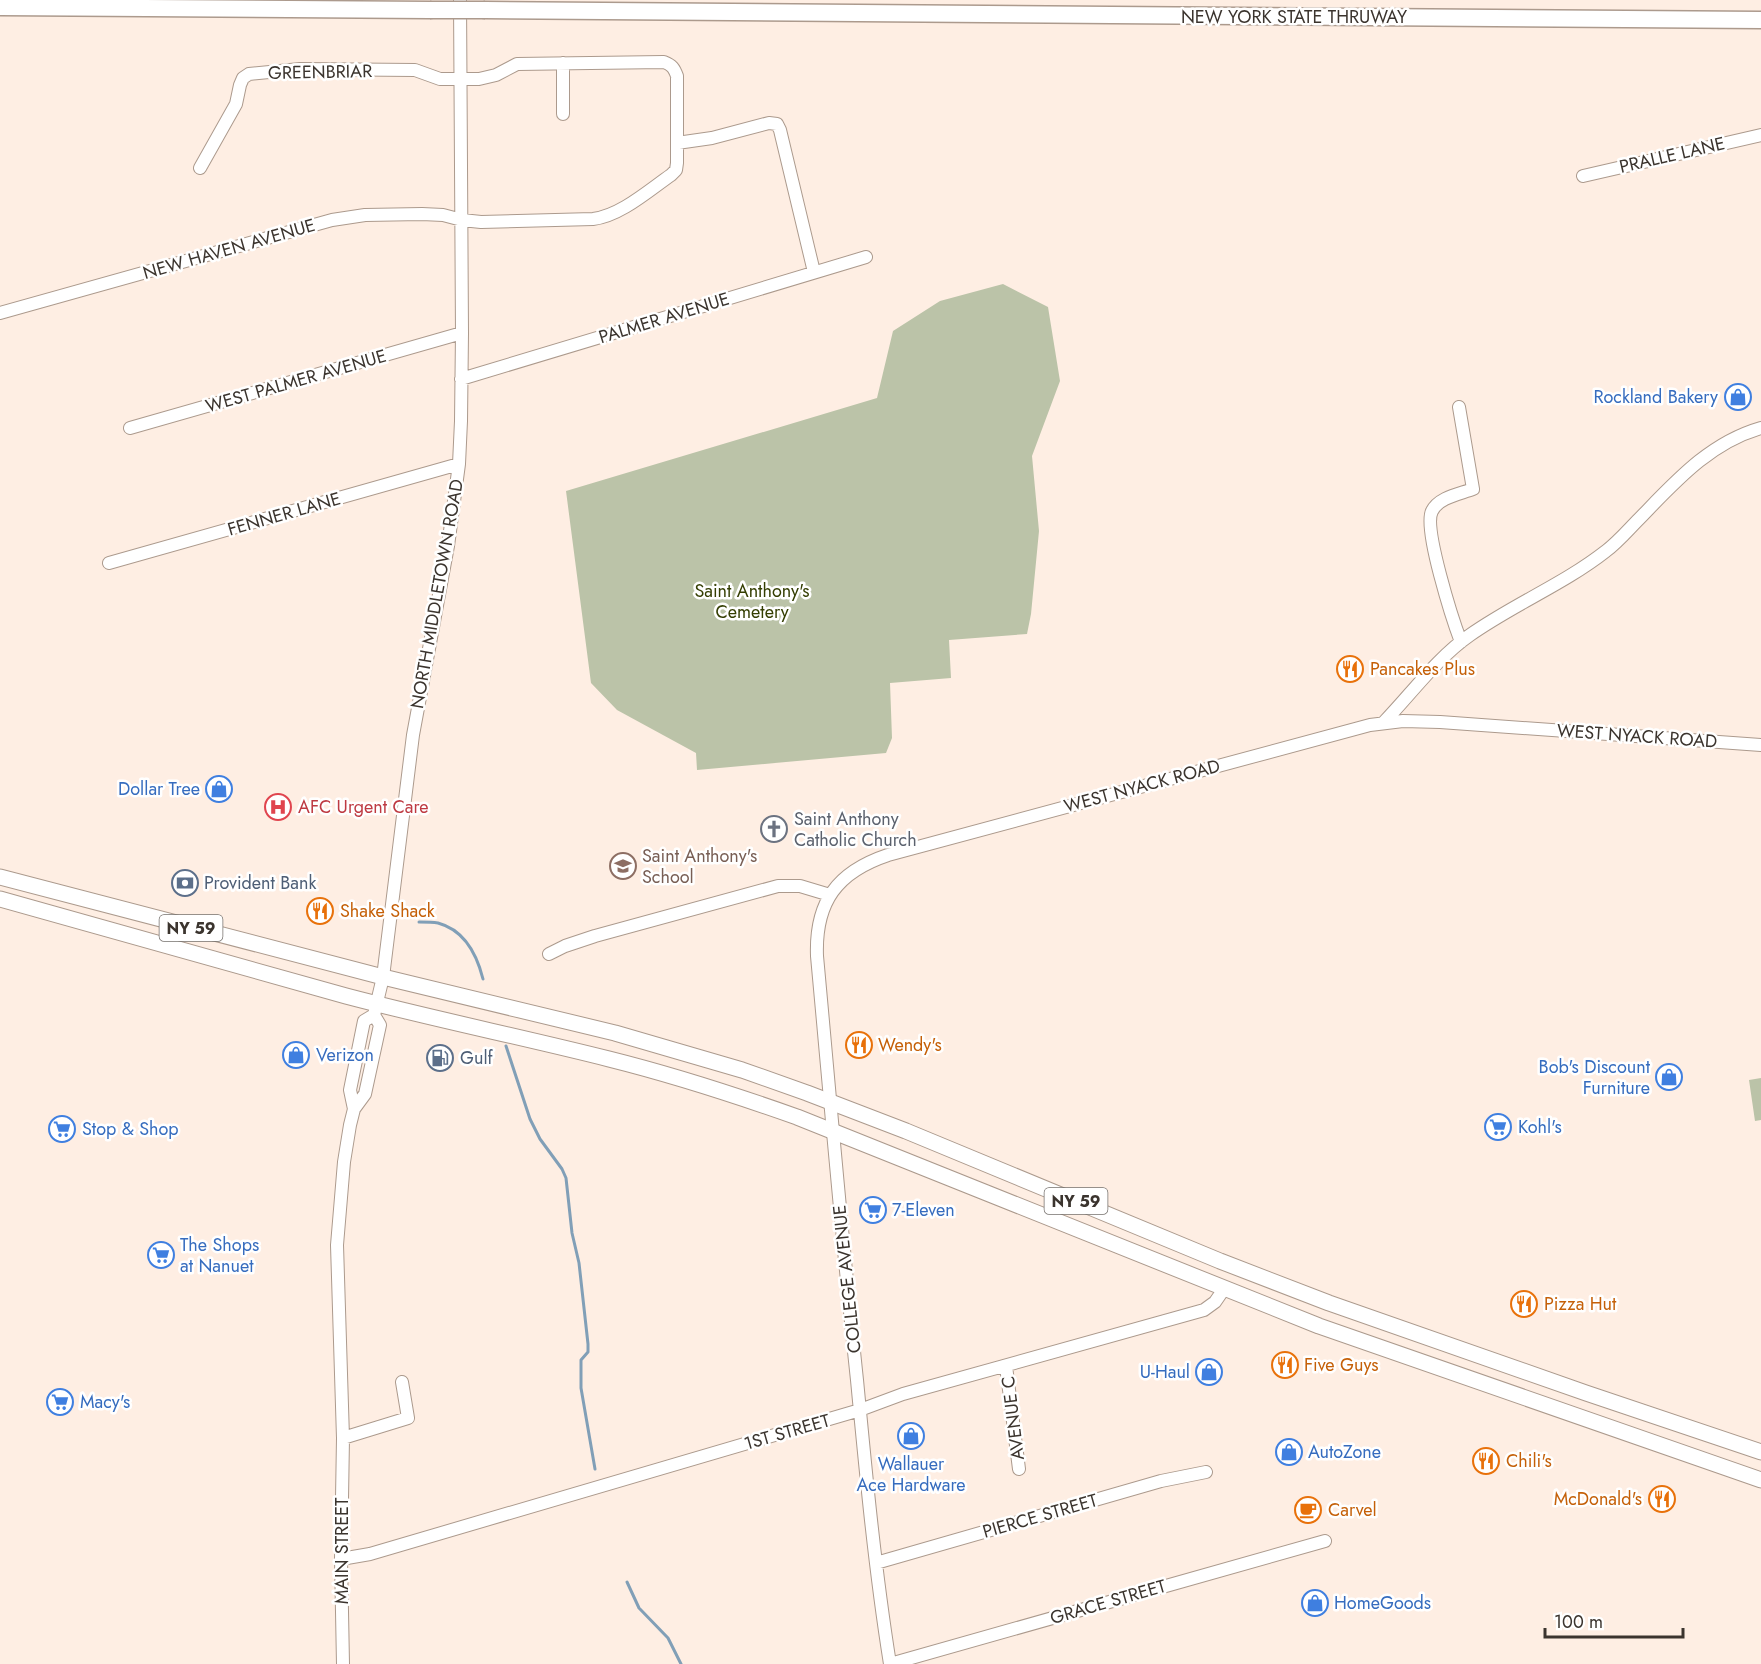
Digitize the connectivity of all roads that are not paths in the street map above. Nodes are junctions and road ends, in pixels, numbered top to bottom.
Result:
1 (460, 0) edge
2 (0, 7) edge
3 (1761, 20) edge
4 (563, 63) junction
5 (461, 78) junction
6 (563, 114) dead end
7 (1761, 135) edge
8 (677, 143) junction
9 (200, 168) dead end
10 (1583, 176) dead end
11 (462, 220) junction
12 (866, 256) dead end
13 (814, 272) junction
14 (0, 313) edge
15 (462, 333) junction
16 (461, 379) junction
17 (1459, 407) dead end
18 (130, 428) dead end
19 (1761, 428) edge
20 (459, 465) junction
21 (109, 563) dead end
22 (1461, 642) junction
23 (1384, 723) junction
24 (1761, 745) edge
25 (0, 877) edge
26 (830, 895) junction
27 (0, 899) edge
28 (549, 954) dead end
29 (383, 977) junction
30 (376, 1010) junction
31 (830, 1101) junction
32 (354, 1109) joint
33 (832, 1131) junction
34 (1224, 1289) junction
35 (1006, 1366) junction
36 (402, 1382) dead end
37 (860, 1410) junction
38 (343, 1438) junction
39 (1761, 1452) edge
40 (1019, 1469) dead end
41 (1206, 1472) dead end
42 (1761, 1480) edge
43 (1325, 1541) dead end
44 (341, 1558) junction
45 (876, 1563) junction
46 (343, 1664) edge
47 (890, 1664) edge

1 - 5 street, NORTH MIDDLETOWN ROAD
2 - 3 highway, NEW YORK STATE THRUWAY, bridge
4 - 5 street
4 - 6 street
4 - 8 street
5 - 9 street, GREENBRIAR
5 - 11 street, NORTH MIDDLETOWN ROAD
7 - 10 street, PRALLE LANE
8 - 11 street, NEW HAVEN AVENUE
8 - 13 street
11 - 14 street, NEW HAVEN AVENUE
11 - 15 street, NORTH MIDDLETOWN ROAD
12 - 13 street, PALMER AVENUE
13 - 16 street, PALMER AVENUE
15 - 16 street, NORTH MIDDLETOWN ROAD
15 - 18 street, WEST PALMER AVENUE
16 - 20 street, NORTH MIDDLETOWN ROAD
17 - 22 street
19 - 22 street
20 - 21 street, FENNER LANE
20 - 29 street, NORTH MIDDLETOWN ROAD
22 - 23 street
23 - 24 street, WEST NYACK ROAD
23 - 26 street, WEST NYACK ROAD
25 - 29 main road, NY 59
26 - 28 street
26 - 31 street, COLLEGE AVENUE
27 - 30 main road, NY 59
29 - 30 street, NORTH MIDDLETOWN ROAD
29 - 31 main road, NY 59
30 - 32 street, NORTH MIDDLETOWN ROAD
30 - 33 main road, NY 59
31 - 33 street, COLLEGE AVENUE
31 - 39 main road, NY 59
32 - 38 street, MAIN STREET
33 - 34 main road, NY 59
33 - 37 street, COLLEGE AVENUE
34 - 35 street, 1ST STREET
34 - 42 main road, NY 59
35 - 37 street, 1ST STREET
35 - 40 street, AVENUE C
36 - 38 street
37 - 44 street, 1ST STREET
37 - 45 street, COLLEGE AVENUE
38 - 44 street, MAIN STREET
41 - 45 street, PIERCE STREET
43 - 47 street, GRACE STREET
44 - 46 street, MAIN STREET
45 - 47 street, COLLEGE AVENUE

